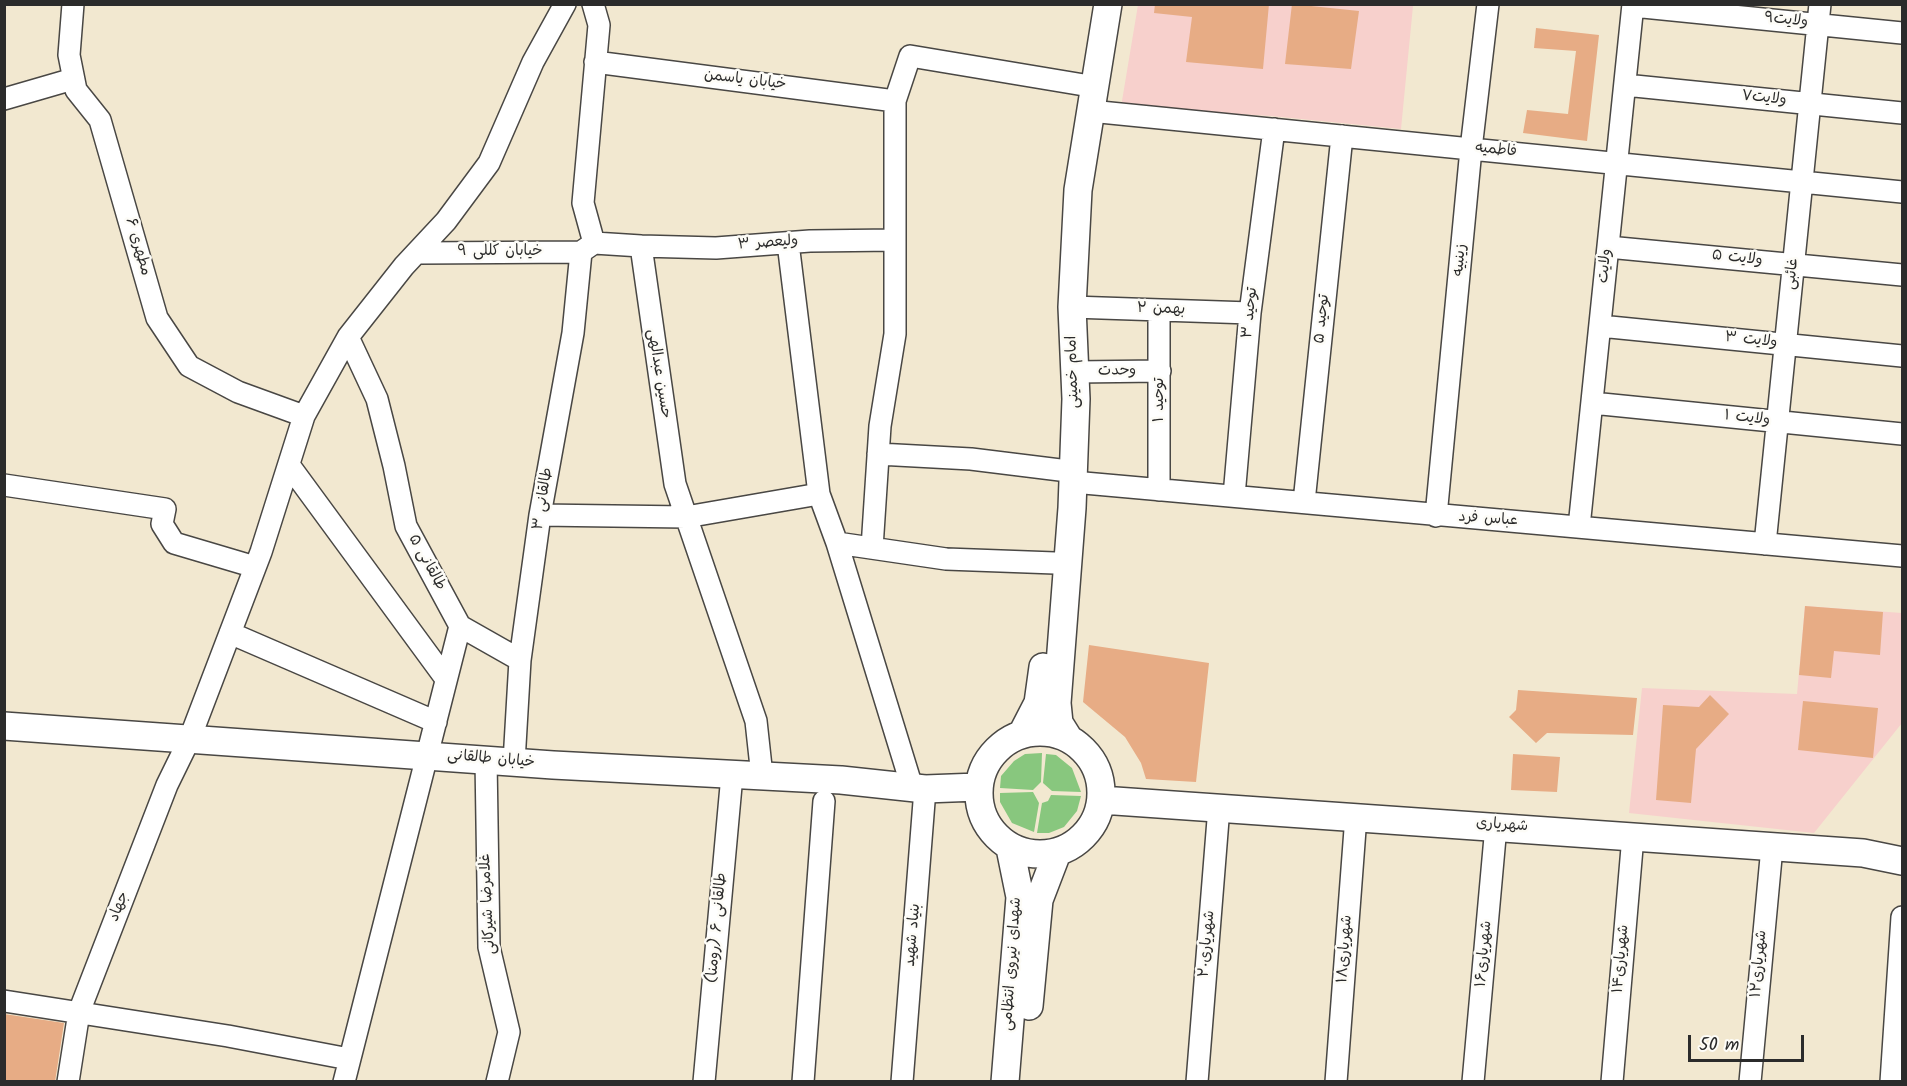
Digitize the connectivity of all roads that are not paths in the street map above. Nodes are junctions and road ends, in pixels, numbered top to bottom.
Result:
1 (73, 4) edge
2 (564, 4) edge
3 (593, 4) edge
4 (1098, 4) edge
5 (1108, 4) edge
6 (1488, 4) edge
7 (1633, 5) edge
8 (1820, 14) edge
9 (1902, 33) edge
10 (595, 62) junction
11 (74, 79) junction
12 (1084, 85) junction
13 (1625, 85) junction
14 (4, 99) edge
15 (895, 101) junction
16 (1810, 104) junction
17 (1090, 111) junction
18 (1902, 113) edge
19 (1274, 129) junction
20 (1342, 136) junction
21 (1471, 149) junction
22 (1617, 163) junction
23 (1802, 182) junction
24 (1902, 192) edge
25 (896, 240) junction
26 (788, 243) junction
27 (641, 246) junction
28 (1608, 246) junction
29 (587, 247) junction
30 (418, 253) junction
31 (1794, 265) junction
32 (1902, 276) edge
33 (1072, 307) junction
34 (1159, 310) junction
35 (1250, 313) junction
36 (1600, 326) junction
37 (348, 337) junction
38 (1785, 344) junction
39 (1902, 356) edge
40 (1160, 371) junction
41 (1075, 372) junction
42 (1592, 404) junction
43 (304, 416) junction
44 (1777, 422) junction
45 (1902, 434) edge
46 (878, 454) junction
47 (289, 465) junction
48 (1067, 476) junction
49 (4, 485) edge
50 (1159, 490) junction
51 (819, 494) junction
52 (1234, 496) junction
53 (1304, 502) junction
54 (540, 515) junction
55 (1436, 516) junction
56 (686, 517) junction
57 (1579, 527) junction
58 (837, 543) junction
59 (1765, 544) junction
60 (872, 548) junction
61 (1902, 556) edge
62 (1055, 563) junction
63 (255, 567) junction
64 (460, 626) junction
65 (230, 633) junction
66 (520, 660) junction
67 (446, 679) junction
68 (436, 722) junction
69 (4, 726) edge
70 (1022, 734) junction
71 (190, 738) junction
72 (1069, 739) junction
73 (427, 755) junction
74 (486, 760) junction
75 (514, 762) junction
76 (732, 775) junction
77 (762, 776) junction
78 (978, 787) junction
79 (919, 788) junction
80 (1101, 800) junction
81 (824, 801) dead end
82 (1219, 807) junction
83 (1356, 816) junction
84 (1496, 826) junction
85 (1633, 836) junction
86 (1772, 847) junction
87 (1010, 848) junction
88 (1057, 853) junction
89 (1902, 861) edge
90 (1902, 917) edge
91 (4, 1001) edge
92 (79, 1012) junction
93 (349, 1059) junction
94 (68, 1082) edge
95 (344, 1082) edge
96 (497, 1082) edge
97 (704, 1082) edge
98 (803, 1082) edge
99 (902, 1082) edge
100 (1005, 1082) edge
101 (1022, 1082) edge
102 (1197, 1082) edge
103 (1336, 1082) edge
104 (1473, 1082) edge
105 (1612, 1082) edge
106 (1750, 1082) edge
107 (1892, 1082) edge

1 - 11 street, مطهری ۶
2 - 30 street, جهاد
3 - 10 street
4 - 12 main road, امام خمینی
5 - 17 main road, امام خمینی
6 - 21 street, زینبیه
7 - 8 street, ولایت۹
7 - 13 street, ولایت
8 - 9 street, ولایت۹
8 - 16 street, غائبی
10 - 15 street, خیابان یاسمن
10 - 29 street
11 - 14 street
11 - 43 street, مطهری ۶
12 - 15 street
12 - 48 main road, امام خمینی
13 - 16 street, ولایت۷
13 - 22 street, ولایت
15 - 25 street
16 - 18 street, ولایت۷
16 - 23 street, غائبی
17 - 19 street, فاطمیه
17 - 33 main road, امام خمینی
19 - 20 street, فاطمیه
19 - 35 street, توحید ۳
20 - 21 street, فاطمیه
20 - 53 street, توحید ۵
21 - 22 street, فاطمیه
21 - 55 street, زینبیه
22 - 23 street, فاطمیه
22 - 28 street, ولایت
23 - 24 street, فاطمیه
23 - 31 street, غائبی
25 - 26 street, ولیعصر ۳
25 - 46 street
26 - 27 street, ولیعصر ۳
26 - 51 street
27 - 29 street
27 - 56 street, حسین عبدالهی
28 - 31 street, ولایت ۵
28 - 36 street, ولایت
29 - 30 street, خیابان کللی ۹
29 - 54 street, طالقانی ۳
30 - 37 street, جهاد
31 - 32 street, ولایت ۵
31 - 38 street, غائبی
33 - 34 street, بهمن ۲
33 - 41 main road, امام خمینی
34 - 35 street, بهمن ۲
34 - 40 street, توحید ۱
35 - 52 street, توحید ۳
36 - 38 street, ولایت ۳
36 - 42 street, ولایت
37 - 43 street, جهاد
37 - 64 street, طالقانی ۵
38 - 39 street, ولایت ۳
38 - 44 street, غائبی
40 - 41 street, وحدت
40 - 50 street, توحید ۱
41 - 48 main road, امام خمینی
42 - 44 street, ولایت ۱
42 - 57 street, ولایت
43 - 47 street, جهاد
44 - 45 street, ولایت ۱
44 - 59 street, غائبی
46 - 48 street, عباس فرد
46 - 60 street
47 - 63 street, جهاد
47 - 67 street
48 - 50 street, عباس فرد
48 - 62 main road, امام خمینی
48 - 72 main road, امام خمینی
49 - 63 street
50 - 52 street, عباس فرد
51 - 56 street
51 - 58 street
52 - 53 street, عباس فرد
53 - 55 street, عباس فرد
54 - 56 street
54 - 66 street, طالقانی ۳
55 - 57 street, عباس فرد
56 - 77 street, حسین عبدالهی
57 - 59 street, عباس فرد
58 - 60 street
58 - 79 street
59 - 61 street, عباس فرد
60 - 62 street
62 - 70 main road, امام خمینی
63 - 65 street, جهاد
64 - 66 street
64 - 67 street
65 - 68 street
65 - 71 street, جهاد
66 - 75 street, طالقانی ۳
67 - 68 street
68 - 73 street
69 - 71 main road, خیابان طالقانی
70 - 72 main road
70 - 78 main road
71 - 73 main road, خیابان طالقانی
71 - 92 street, جهاد
72 - 80 main road
73 - 74 main road, خیابان طالقانی
73 - 93 street
74 - 75 main road, خیابان طالقانی
74 - 96 street, غلامرضا شیرکانی
75 - 76 main road, خیابان طالقانی
76 - 77 main road, خیابان طالقانی
76 - 97 street, طالقانی ۶ (رومنا)
77 - 79 main road, خیابان طالقانی
78 - 79 main road, خیابان طالقانی
78 - 87 main road
79 - 99 street, بنیاد شهید
80 - 82 main road, شهریاری
80 - 88 main road
81 - 98 street
82 - 83 main road, شهریاری
82 - 102 street, شهریاری۲۰
83 - 84 main road, شهریاری
83 - 103 street, شهریاری۱۸
84 - 85 main road, شهریاری
84 - 104 street, شهریاری۱۶
85 - 86 main road, شهریاری
85 - 105 street, شهریاری۱۴
86 - 89 main road, شهریاری
86 - 106 street, شهریاری۱۲
87 - 88 main road
87 - 100 main road, شهدای نیروی انتظامی
88 - 101 main road, شهدای نیروی انتظامی
90 - 107 street
91 - 92 street
92 - 93 street
92 - 94 street, جهاد
93 - 95 street

